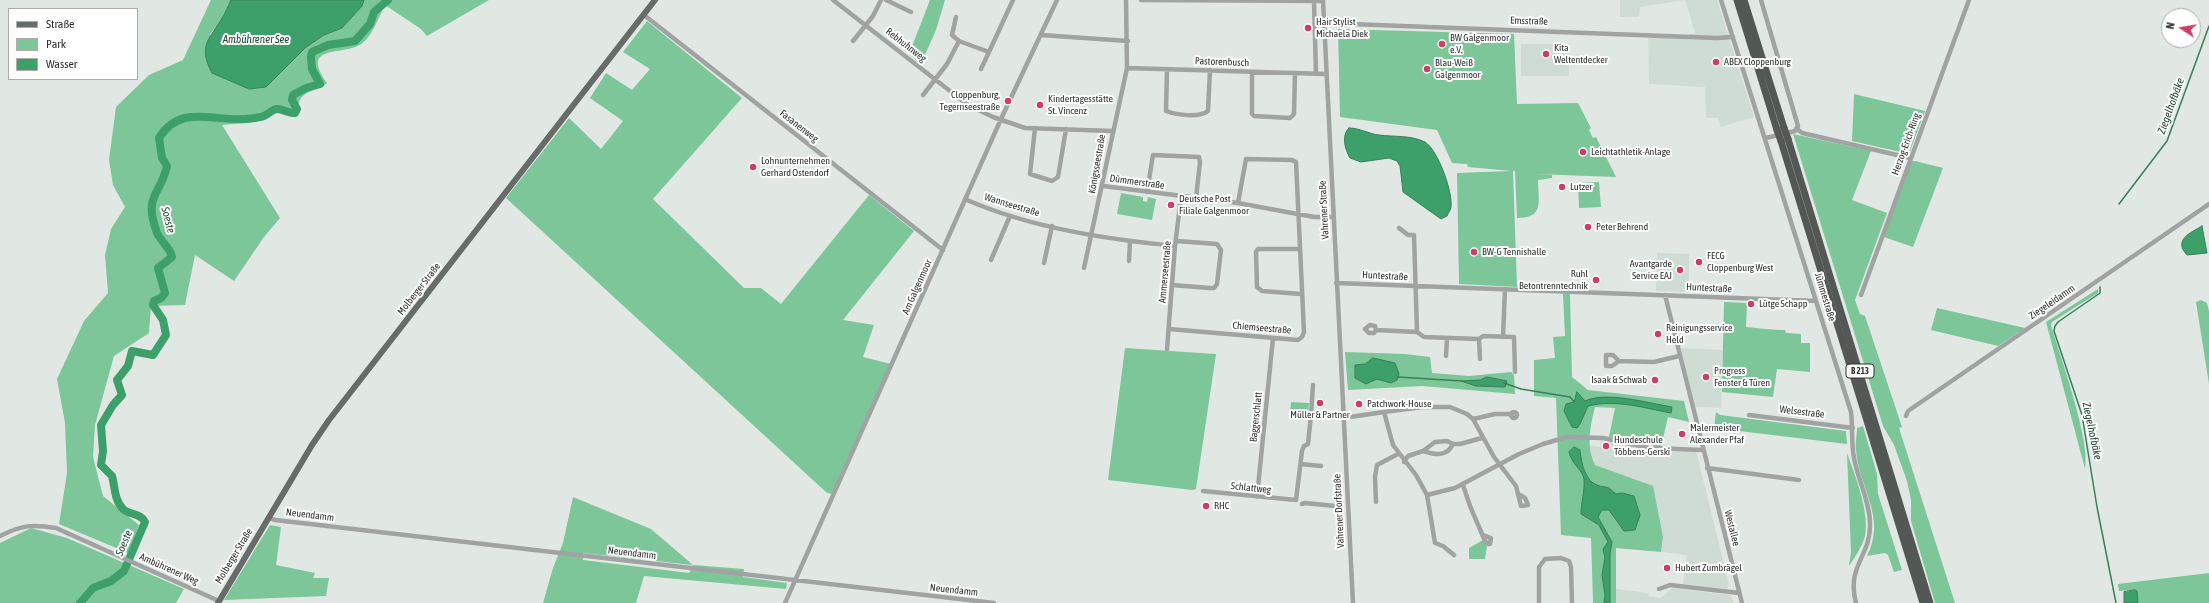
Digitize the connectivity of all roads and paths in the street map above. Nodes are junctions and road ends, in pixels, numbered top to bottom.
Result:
1 (655, 0) edge
2 (833, 0) edge
3 (882, 0) edge
4 (886, 0) edge
5 (1013, 0) edge
6 (1057, 0) edge
7 (1126, 0) edge
8 (1141, 0) edge
9 (1721, 0) edge
10 (1736, 0) edge
11 (1744, 0) edge
12 (1761, 0) edge
13 (1969, 0) edge
14 (1323, 1) edge
15 (1314, 2) junction
16 (911, 12) dead end
17 (644, 15) junction
18 (956, 17) dead end
19 (1324, 23) junction
20 (866, 26) junction
21 (1041, 35) junction
22 (1733, 37) junction
23 (853, 41) dead end
24 (958, 41) junction
25 (1128, 41) junction
26 (988, 52) junction
27 (1127, 68) junction
28 (981, 69) dead end
29 (1166, 69) junction
30 (1210, 70) junction
31 (1252, 72) junction
32 (1295, 73) junction
33 (1316, 74) junction
34 (1326, 74) junction
35 (935, 80) junction
36 (923, 95) dead end
37 (1001, 119) junction
38 (1036, 128) junction
39 (1066, 129) junction
40 (1781, 129) junction
41 (1797, 129) junction
42 (1112, 132) junction
43 (1766, 138) junction
44 (1784, 140) junction
45 (1910, 158) junction
46 (1103, 186) junction
47 (1147, 192) junction
48 (1181, 197) junction
49 (1196, 198) junction
50 (967, 200) junction
51 (1238, 203) junction
52 (2209, 204) edge
53 (1298, 215) junction
54 (1010, 216) junction
55 (1334, 217) junction
56 (1052, 226) junction
57 (1399, 228) dead end
58 (1092, 235) junction
59 (1130, 241) junction
60 (1177, 241) junction
61 (1175, 246) junction
62 (1299, 249) junction
63 (943, 250) junction
64 (990, 260) dead end
65 (1129, 261) dead end
66 (1044, 263) dead end
67 (1084, 268) dead end
68 (1336, 284) junction
69 (1172, 285) junction
70 (1416, 287) junction
71 (1505, 290) junction
72 (1301, 294) junction
73 (1665, 295) junction
74 (1861, 295) dead end
75 (1816, 301) junction
76 (1169, 329) junction
77 (1376, 330) dead end
78 (1417, 332) junction
79 (1503, 336) junction
80 (1273, 338) junction
81 (1447, 338) junction
82 (1479, 339) junction
83 (1167, 349) dead end
84 (1446, 356) dead end
85 (1679, 356) junction
86 (1480, 359) dead end
87 (1619, 361) dead end
88 (1515, 372) dead end
89 (1312, 385) dead end
90 (1384, 412) junction
91 (1512, 414) dead end
92 (1311, 415) junction
93 (1749, 415) dead end
94 (1906, 416) dead end
95 (1343, 418) junction
96 (1473, 419) junction
97 (1853, 428) junction
98 (1482, 438) junction
99 (1453, 444) junction
100 (1875, 444) junction
101 (1703, 450) junction
102 (1423, 451) junction
103 (1398, 454) junction
104 (1404, 462) junction
105 (1301, 464) junction
106 (1500, 464) junction
107 (1321, 466) dead end
108 (1707, 468) junction
109 (1879, 472) dead end
110 (1799, 480) dead end
111 (1464, 484) junction
112 (1203, 492) dead end
113 (1427, 495) junction
114 (1520, 495) dead end
115 (1257, 497) junction
116 (1376, 502) dead end
117 (1302, 504) dead end
118 (1335, 506) dead end
119 (269, 518) junction
120 (1483, 535) dead end
121 (0, 536) edge
122 (1454, 555) dead end
123 (794, 581) junction
124 (1659, 589) dead end
125 (1739, 593) junction
126 (218, 602) edge
127 (785, 603) edge
128 (994, 603) edge
129 (1353, 603) edge
130 (1539, 603) edge
131 (1572, 603) edge
132 (1742, 603) edge
133 (1856, 603) edge
134 (1923, 603) edge
135 (1930, 603) edge

1 - 17 main road, Molberger Straße
2 - 20 street, Rebhuhnweg
3 - 20 street
4 - 16 street
5 - 26 street
6 - 21 street, Am Galgenmoor
7 - 25 street, Königsseestraße
8 - 15 street
9 - 22 street, Jümmestraße
10 - 40 highway, B 213
11 - 40 highway, B 213
12 - 41 street
13 - 45 street, Herzog-Erich-Ring
14 - 15 street
14 - 19 street, Vahrener Straße
15 - 33 street
17 - 63 street, Fasanenweg
17 - 119 main road, Molberger Straße
18 - 24 street
19 - 22 street, Emsstraße
19 - 34 street, Vahrener Straße
20 - 23 street
20 - 35 street, Rebhuhnweg
21 - 25 street
21 - 37 street, Am Galgenmoor
22 - 43 street, Jümmestraße
24 - 26 street
24 - 35 street
25 - 27 street, Königsseestraße
26 - 28 street
27 - 29 street, Pastorenbusch
27 - 42 street, Königsseestraße
29 - 30 street, Pastorenbusch
29 - 30 street
30 - 31 street, Pastorenbusch
31 - 32 street, Pastorenbusch
31 - 32 street
32 - 33 street, Pastorenbusch
33 - 34 street, Pastorenbusch
34 - 55 street, Vahrener Straße
35 - 36 street
35 - 37 street, Rebhuhnweg
37 - 38 street, Rebhuhnweg
37 - 50 street, Am Galgenmoor
38 - 39 street, Rebhuhnweg
38 - 39 street
39 - 42 street, Rebhuhnweg
40 - 44 highway, B 213, bridge
41 - 43 street
41 - 45 street
42 - 46 street, Königsseestraße
43 - 75 street, Jümmestraße
44 - 100 highway, B 213
44 - 135 highway, B 213
45 - 74 street, Herzog-Erich-Ring
46 - 47 street, Dümmerstraße
46 - 58 street, Königsseestraße
47 - 48 street, Dümmerstraße
47 - 49 street
48 - 49 street, Dümmerstraße
48 - 60 street, Ammerseestraße
49 - 51 street, Dümmerstraße
50 - 54 street, Wannseestraße
50 - 63 street, Am Galgenmoor
51 - 53 street, Dümmerstraße
51 - 53 street, Chiemseestraße
52 - 94 street, Ziegeleidamm
53 - 55 street, Dümmerstraße
53 - 62 street, Chiemseestraße
54 - 56 street, Wannseestraße
54 - 64 street
55 - 68 street, Vahrener Straße
56 - 58 street, Wannseestraße
56 - 66 street
57 - 70 street
58 - 59 street, Wannseestraße
58 - 67 street, Königsseestraße
59 - 61 street, Wannseestraße
59 - 65 street
60 - 61 street, Ammerseestraße
60 - 69 street
61 - 69 street, Ammerseestraße
62 - 72 street, Chiemseestraße
62 - 72 street
63 - 123 street, Am Galgenmoor
68 - 70 street, Huntestraße
68 - 95 street, Vahrener Straße
69 - 76 street, Ammerseestraße
70 - 71 street, Huntestraße
70 - 78 street
71 - 73 street, Huntestraße
71 - 79 street
72 - 80 street, Chiemseestraße
73 - 75 street, Huntestraße
73 - 85 street, Westallee
75 - 97 street, Jümmestraße
76 - 80 street, Chiemseestraße
76 - 83 street, Ammerseestraße
77 - 78 street
78 - 81 street
79 - 82 street
79 - 88 street
80 - 115 street, Baggerschlatt
81 - 82 street
81 - 84 street
82 - 86 street
85 - 87 street
85 - 101 street, Westallee
89 - 92 street
90 - 95 street
90 - 96 street
90 - 103 street
91 - 96 street
92 - 95 street
92 - 105 street
93 - 97 street, Welsestraße
95 - 129 street, Vahrener Dorfstraße
96 - 98 street
97 - 133 street, Jümmestraße
98 - 99 street
98 - 106 street
99 - 102 street
99 - 102 street
100 - 109 highway
100 - 134 highway, B 213
101 - 106 street
101 - 108 street, Westallee
102 - 104 street
103 - 104 street
103 - 116 street
104 - 113 street
105 - 107 street
105 - 115 street, Schlattweg
106 - 111 street
106 - 114 street
108 - 110 street
108 - 125 street, Westallee
111 - 113 street
111 - 120 street
112 - 115 street, Schlattweg
113 - 122 street
117 - 118 street
119 - 123 street, Neuendamm
119 - 126 main road, Molberger Straße
121 - 126 street, Ambührener Weg
123 - 127 street, Am Galgenmoor
123 - 128 street, Neuendamm
124 - 125 street
125 - 132 street, Westallee
130 - 131 street

